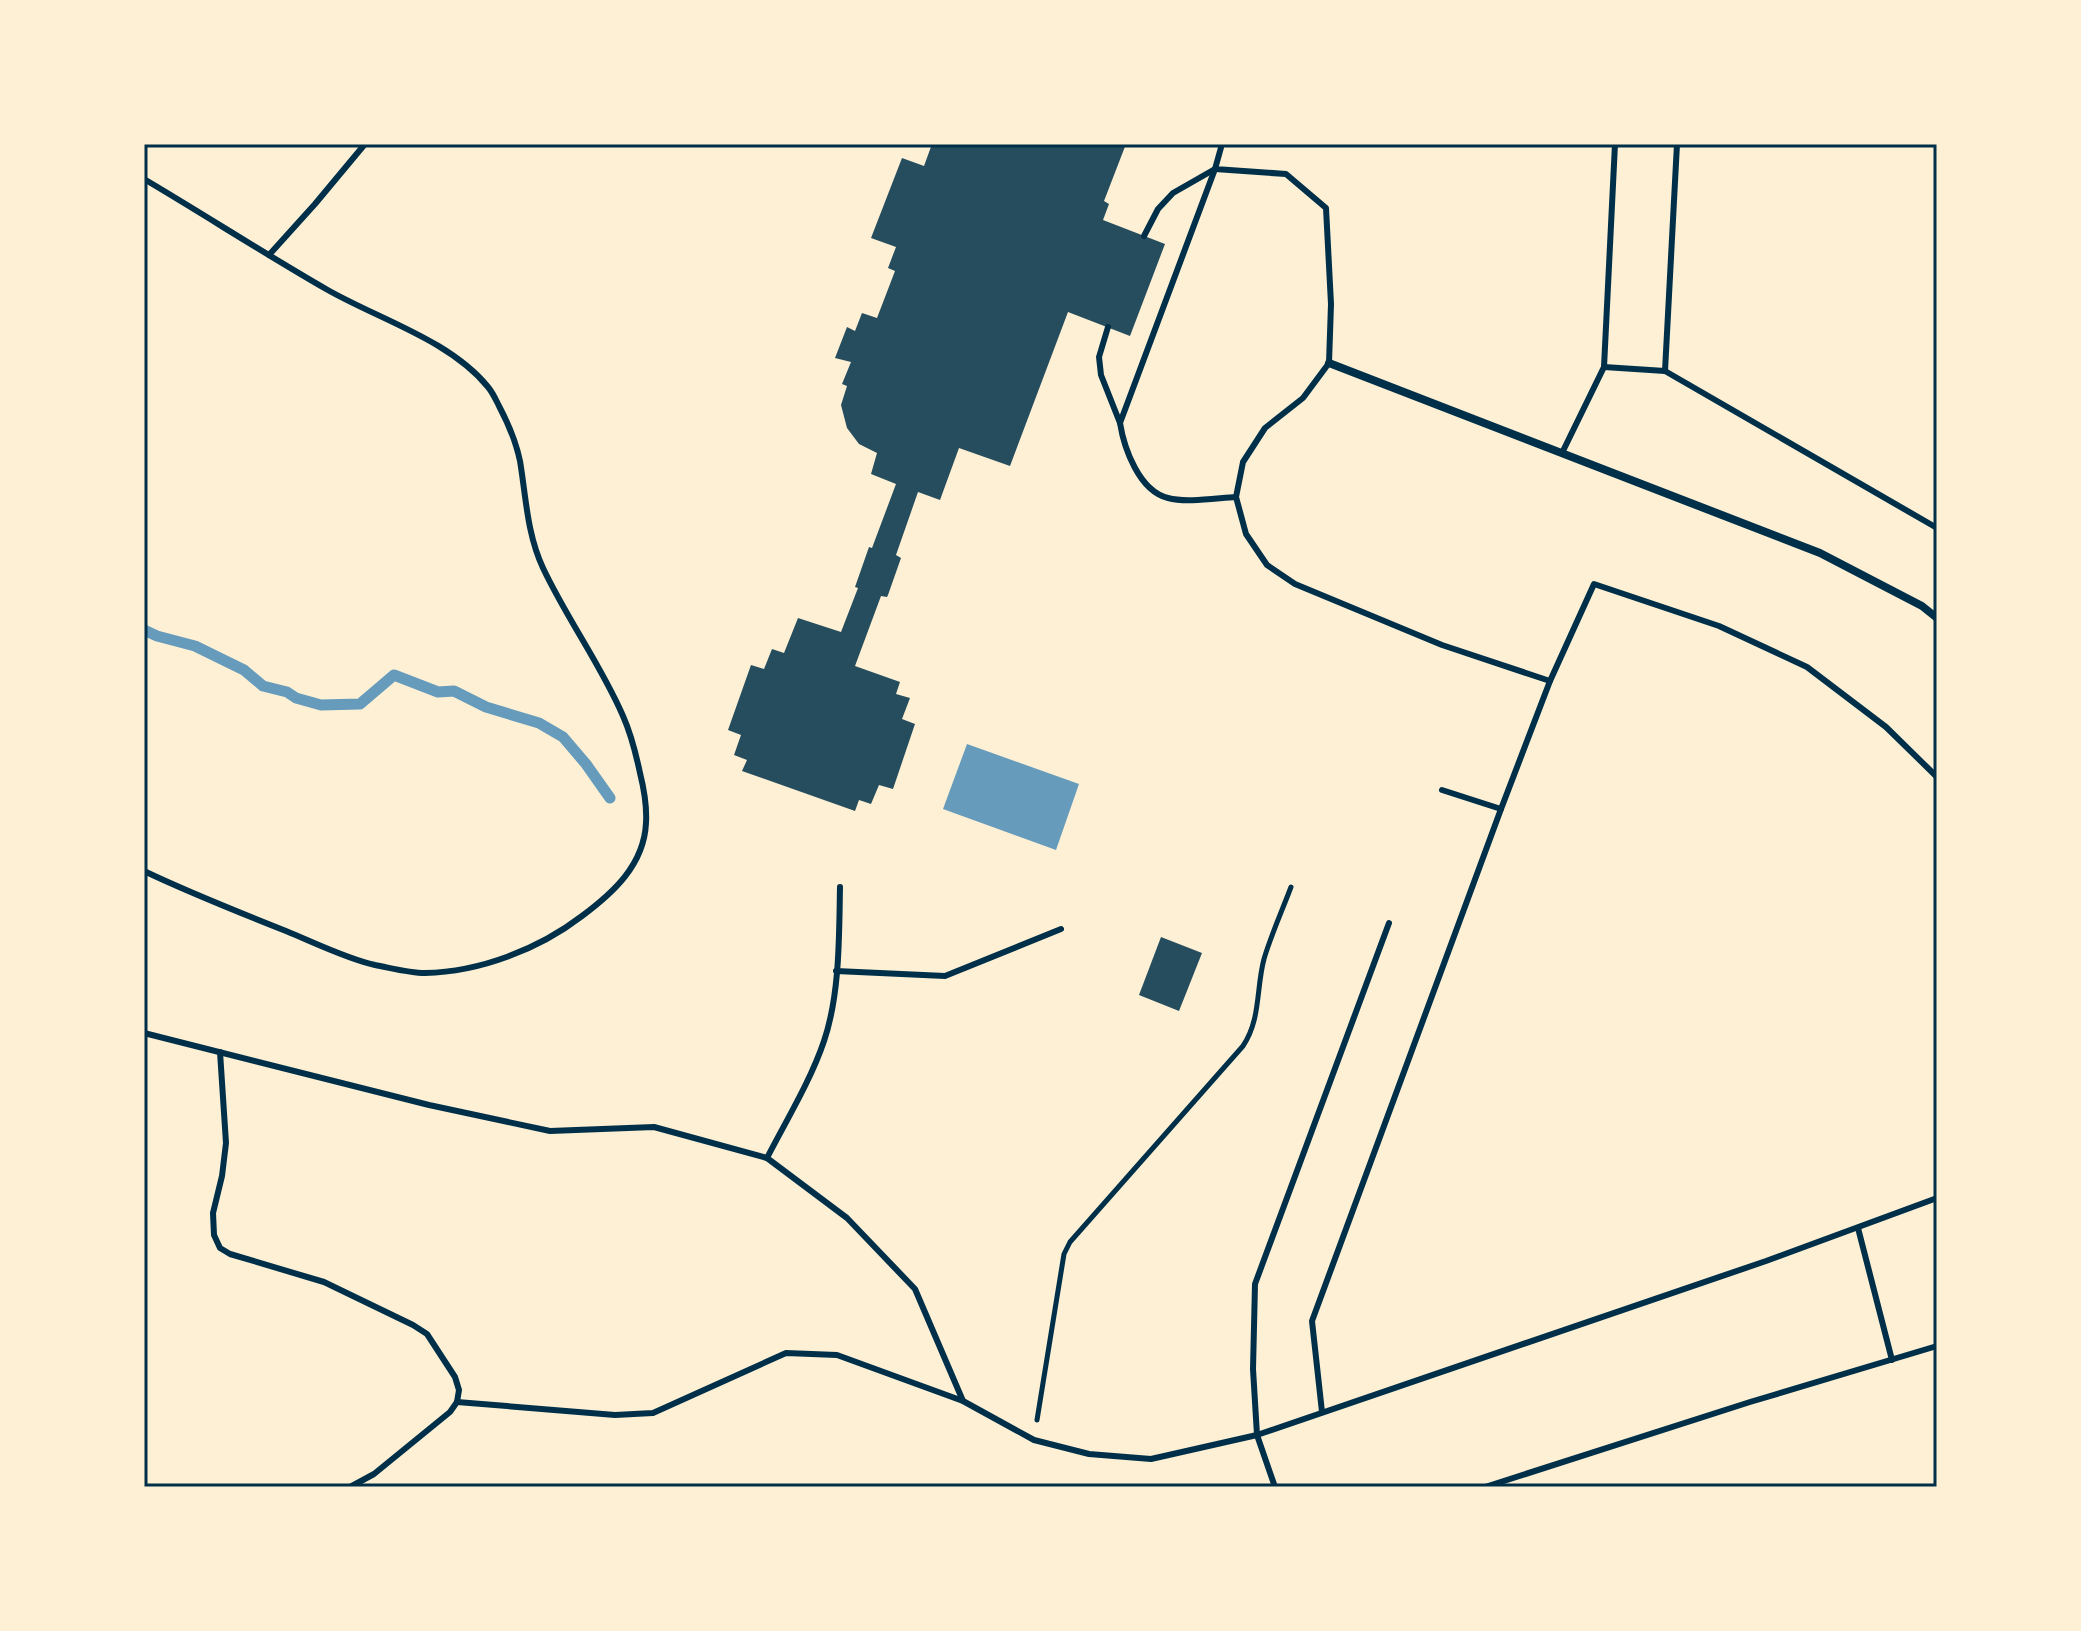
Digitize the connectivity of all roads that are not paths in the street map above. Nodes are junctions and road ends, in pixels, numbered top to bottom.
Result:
1 (365, 144) edge
2 (1222, 144) edge
3 (1615, 144) edge
4 (1677, 144) edge
5 (1215, 169) junction
6 (144, 179) edge
7 (1144, 236) dead end
8 (269, 255) junction
9 (1108, 327) dead end
10 (1329, 363) junction
11 (1604, 367) junction
12 (1665, 371) junction
13 (1120, 423) junction
14 (1562, 453) junction
15 (1236, 497) junction
16 (1937, 528) edge
17 (1937, 618) edge
18 (1550, 681) junction
19 (1937, 777) edge
20 (1442, 790) dead end
21 (1501, 809) junction
22 (144, 871) edge
23 (840, 887) dead end
24 (1389, 923) dead end
25 (1061, 929) dead end
26 (836, 971) junction
27 (144, 1033) edge
28 (220, 1052) junction
29 (767, 1158) junction
30 (1937, 1198) edge
31 (1858, 1228) junction
32 (1937, 1346) edge
33 (1892, 1360) junction
34 (963, 1401) junction
35 (457, 1402) junction
36 (1322, 1412) junction
37 (1257, 1435) junction
38 (350, 1487) edge
39 (1275, 1487) edge
40 (1485, 1487) edge

1 - 8 lane
2 - 5 lane
3 - 11 lane
4 - 12 lane
5 - 7 lane
5 - 10 lane
5 - 13 lane
6 - 8 lane
8 - 22 lane
9 - 13 lane
10 - 14 street
10 - 15 lane
11 - 12 lane
11 - 14 lane
12 - 16 lane
13 - 15 lane
14 - 17 street
15 - 18 lane
18 - 19 lane
18 - 21 lane
20 - 21 lane
21 - 36 lane
23 - 26 lane
24 - 37 lane
25 - 26 lane
26 - 29 lane
27 - 28 lane
28 - 29 lane
28 - 35 lane
29 - 34 lane
30 - 31 lane
31 - 33 lane
31 - 36 lane
32 - 33 lane
33 - 40 lane
34 - 35 lane
34 - 37 lane
35 - 38 lane
36 - 37 lane
37 - 39 lane

